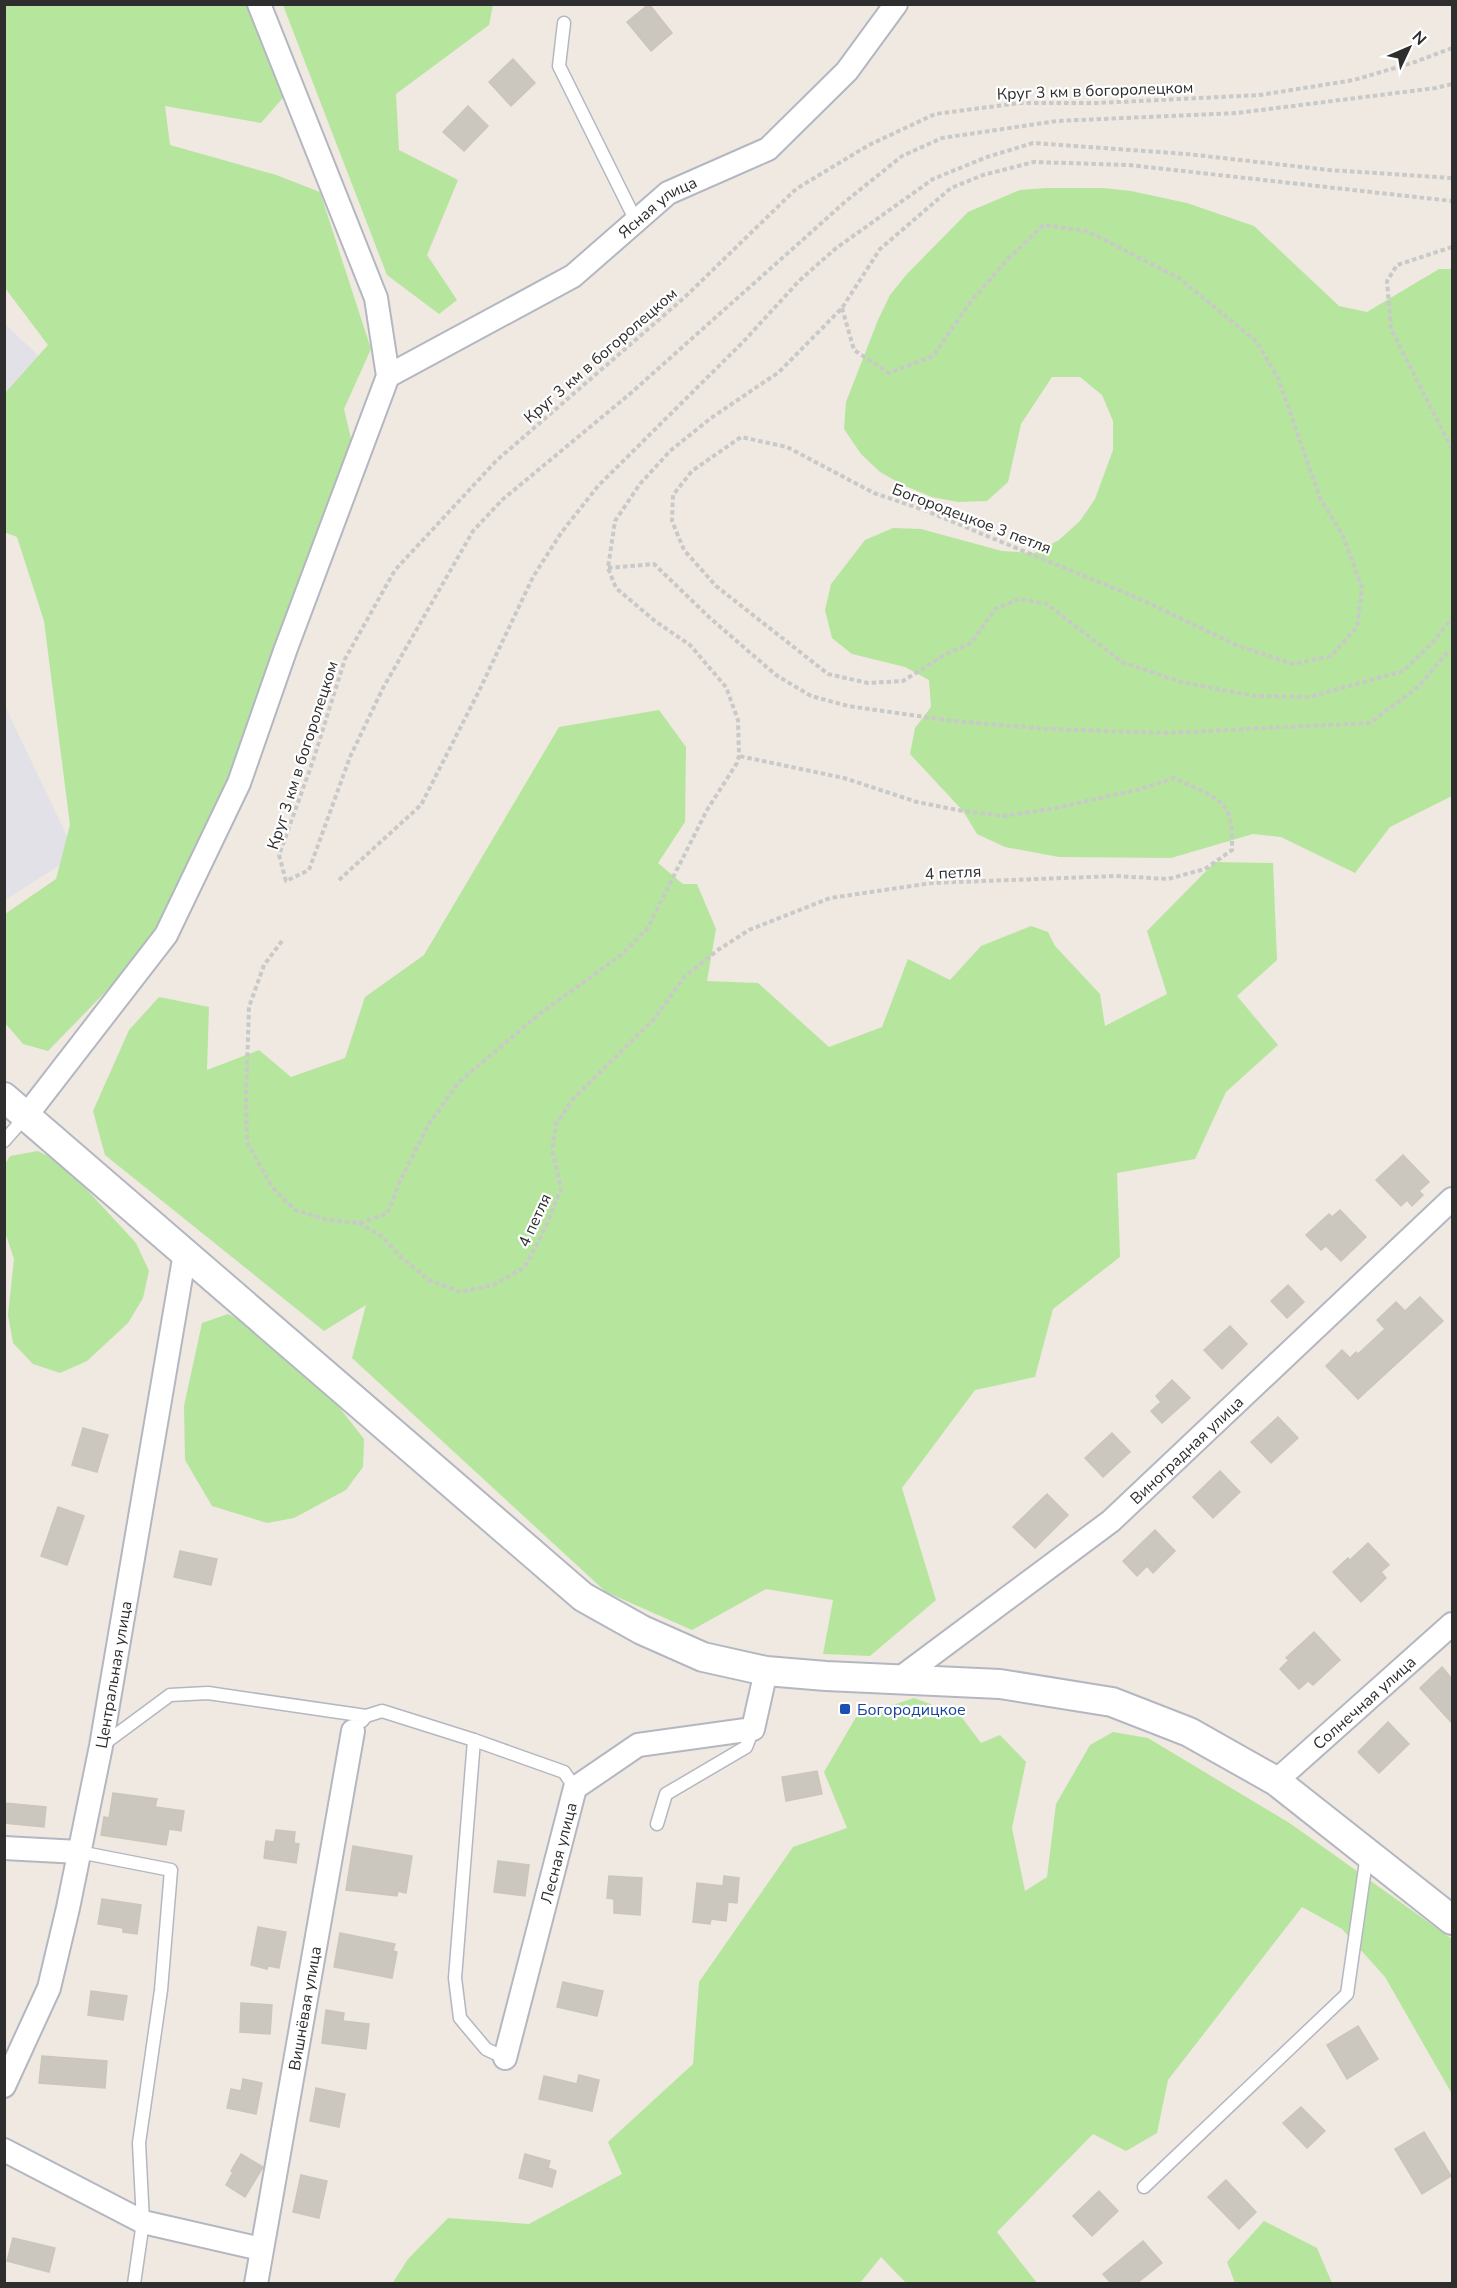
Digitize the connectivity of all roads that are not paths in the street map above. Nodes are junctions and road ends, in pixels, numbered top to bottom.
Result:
1 (259, 4) edge
2 (896, 4) edge
3 (564, 22) dead end
4 (636, 221) junction
5 (388, 376) junction
6 (4, 1097) edge
7 (26, 1116) junction
8 (4, 1141) edge
9 (1452, 1199) edge
10 (185, 1253) junction
11 (1452, 1623) edge
12 (766, 1671) junction
13 (899, 1679) junction
14 (360, 1723) junction
15 (753, 1729) junction
16 (474, 1740) junction
17 (101, 1746) junction
18 (1276, 1781) junction
19 (576, 1788) junction
20 (657, 1824) dead end
21 (4, 1848) edge
22 (79, 1852) junction
23 (1367, 1853) junction
24 (1452, 1920) edge
25 (505, 2058) joint
26 (4, 2086) edge
27 (4, 2150) edge
28 (1144, 2187) dead end
29 (143, 2222) junction
30 (261, 2249) junction
31 (134, 2283) edge
32 (256, 2283) edge

1 - 5 street
2 - 4 street, Ясная улица
3 - 4 lane
4 - 5 street, Ясная улица
5 - 7 street
6 - 7 street
7 - 8 lane
7 - 10 street
9 - 13 street, Виноградная улица
10 - 12 street
10 - 17 street, Центральная улица
11 - 18 street, Солнечная улица
12 - 13 street
12 - 15 street
13 - 18 street
14 - 16 lane
14 - 17 lane
14 - 30 street, Вишнёвая улица
15 - 19 street, Лесная улица
15 - 20 lane
16 - 19 lane
16 - 25 lane
17 - 22 street, Центральная улица
18 - 23 street
19 - 25 street, Лесная улица
21 - 22 street
22 - 26 street, Центральная улица
22 - 29 lane
23 - 24 street
23 - 28 lane
27 - 29 street
29 - 30 street
29 - 31 lane
30 - 32 street, Вишнёвая улица

